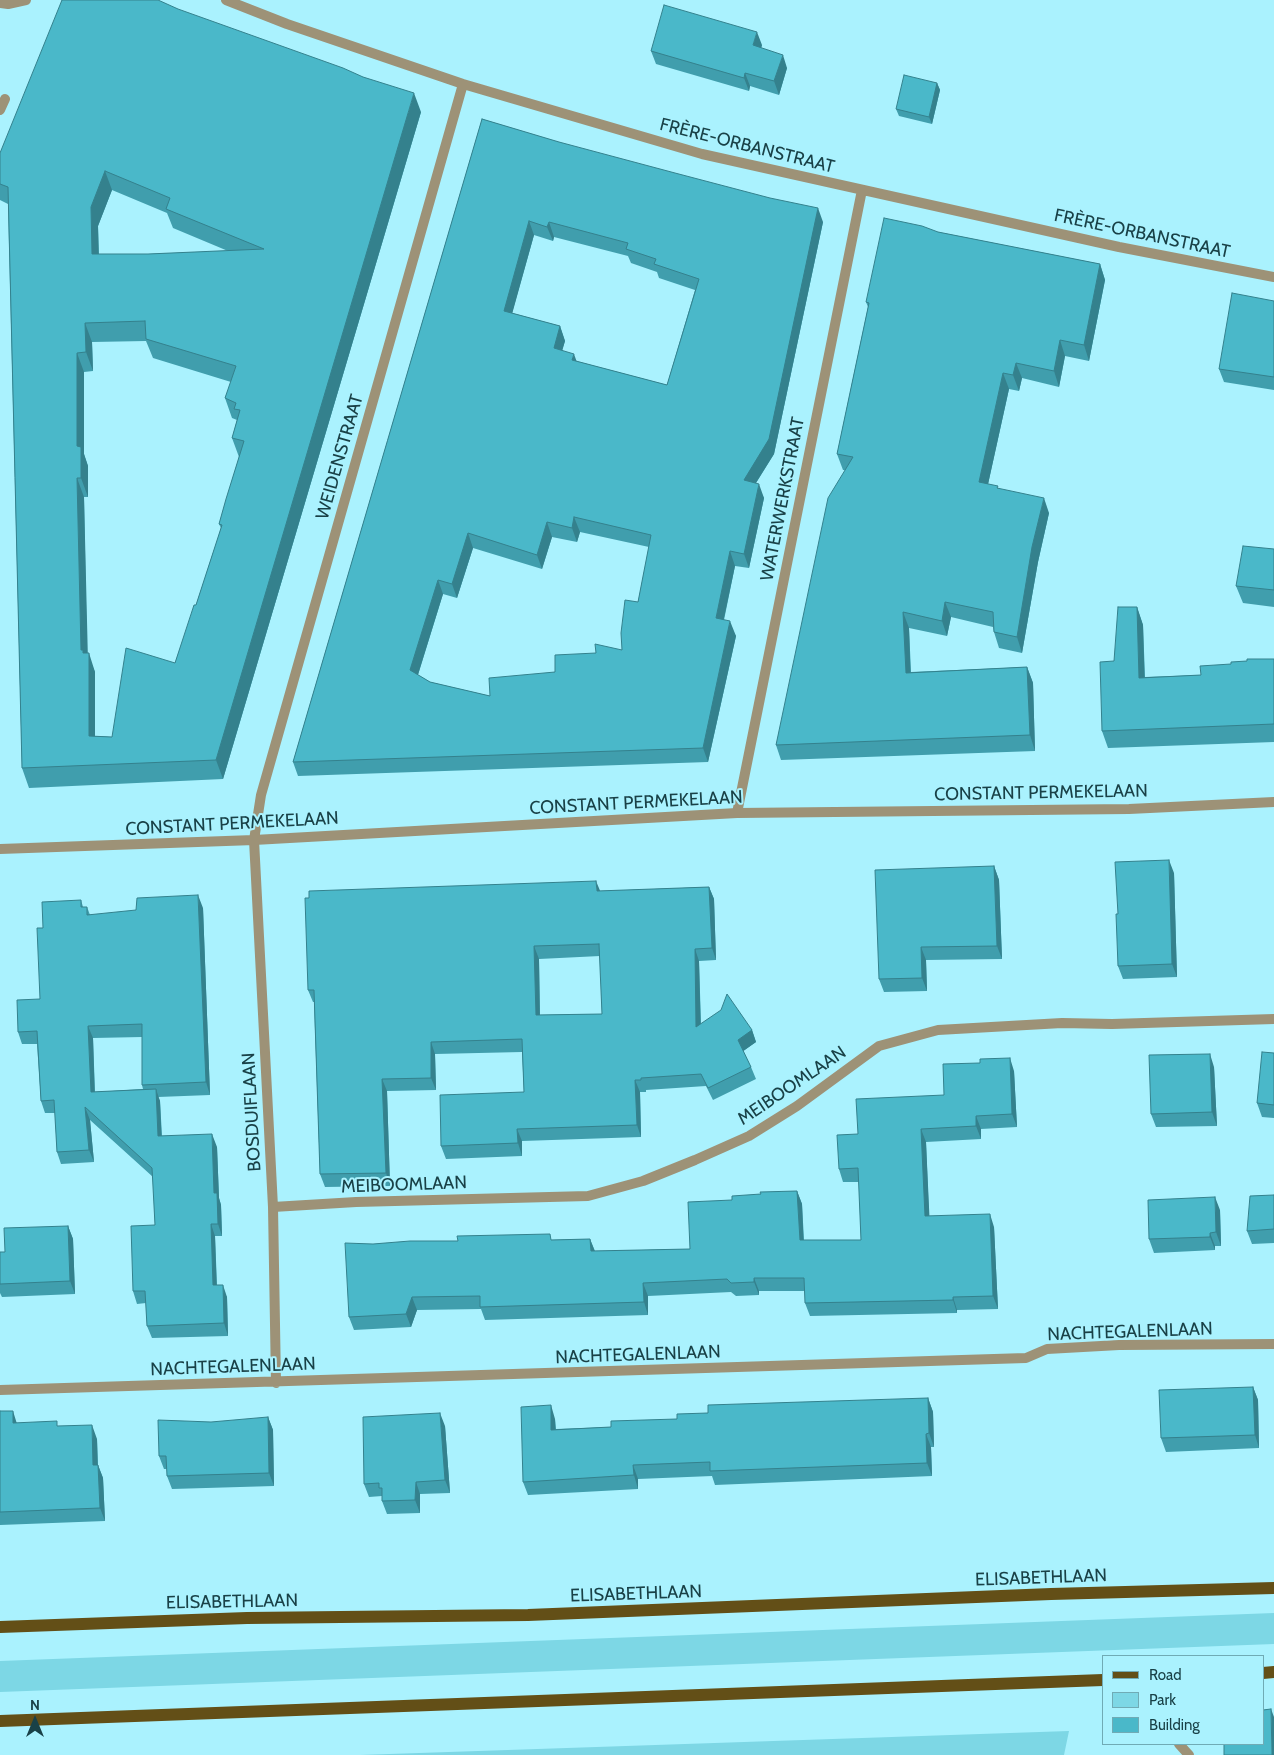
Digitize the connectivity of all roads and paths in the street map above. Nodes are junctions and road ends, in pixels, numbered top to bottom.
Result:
1 (26, 0) edge
2 (226, 0) edge
3 (0, 3) edge
4 (463, 84) junction
5 (5, 98) dead end
6 (0, 110) edge
7 (862, 190) junction
8 (1274, 277) edge
9 (1274, 802) edge
10 (737, 814) junction
11 (254, 840) junction
12 (0, 849) edge
13 (1274, 1019) edge
14 (273, 1206) junction
15 (1274, 1344) edge
16 (276, 1383) junction
17 (0, 1390) edge
18 (1274, 1588) edge
19 (0, 1627) edge
20 (1102, 1680) edge
21 (0, 1721) edge
22 (1180, 1745) edge
23 (1189, 1755) edge

1 - 3 street
2 - 4 street, FRÈRE-ORBANSTRAAT
4 - 7 street, FRÈRE-ORBANSTRAAT
4 - 11 street, WEIDENSTRAAT
5 - 6 street
7 - 8 street, FRÈRE-ORBANSTRAAT
7 - 10 street, WATERWERKSTRAAT
9 - 10 street, CONSTANT PERMEKELAAN
10 - 11 street, CONSTANT PERMEKELAAN
11 - 12 street, CONSTANT PERMEKELAAN
11 - 14 street, BOSDUIFLAAN
13 - 14 street, MEIBOOMLAAN
14 - 16 street, BOSDUIFLAAN
15 - 16 street, NACHTEGALENLAAN
16 - 17 street, NACHTEGALENLAAN
18 - 19 main road, ELISABETHLAAN
20 - 21 main road
22 - 23 street

